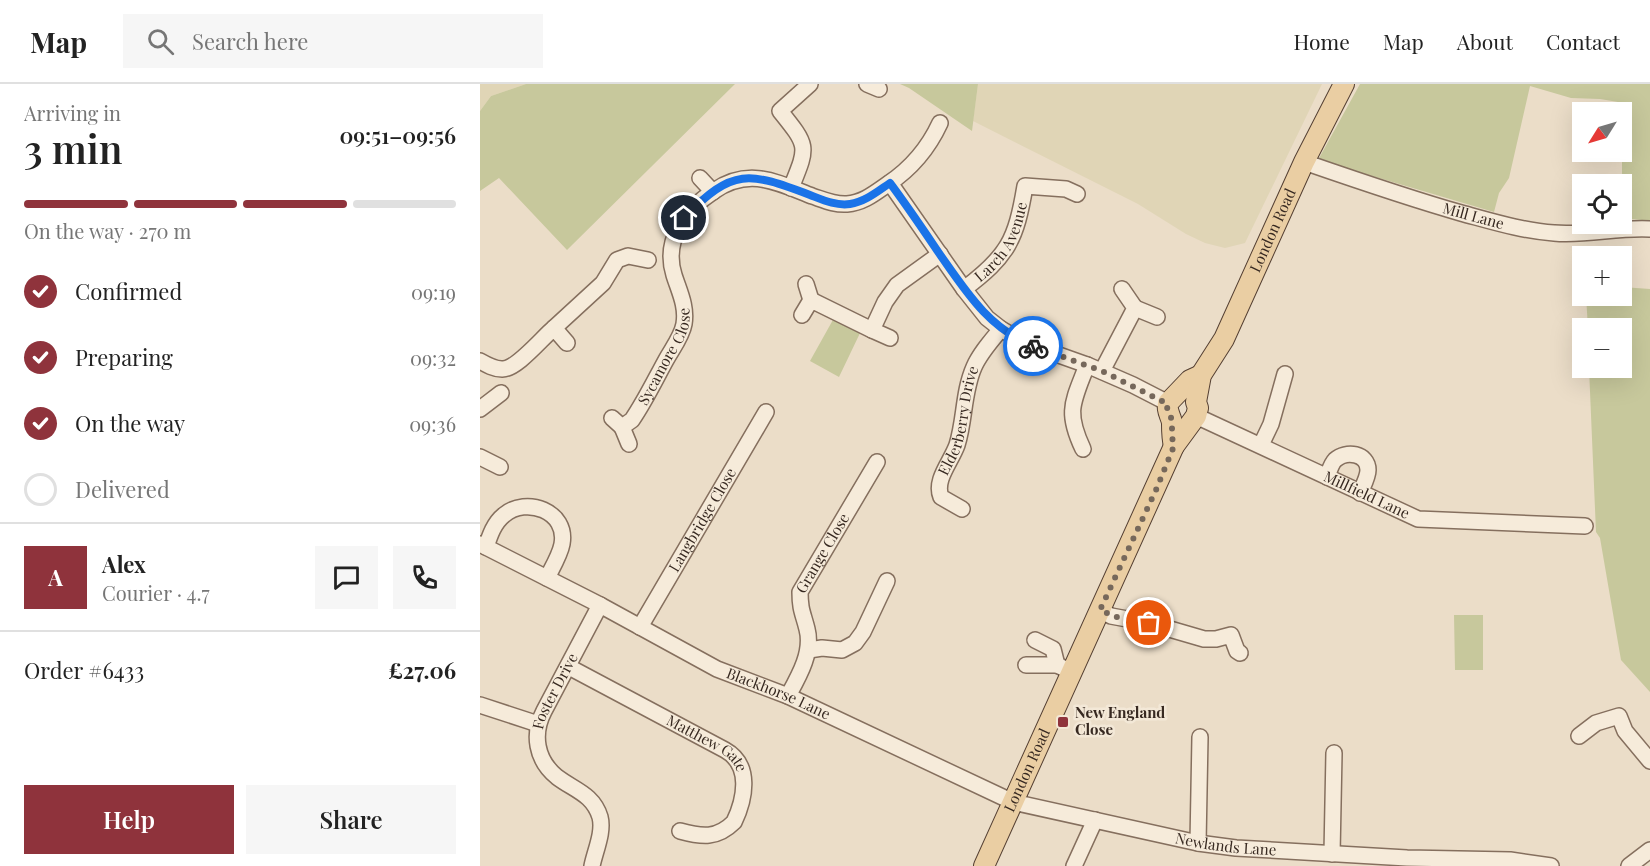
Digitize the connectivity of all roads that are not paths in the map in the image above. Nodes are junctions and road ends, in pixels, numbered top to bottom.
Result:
1 (810, 84) edge
2 (1344, 84) edge
3 (940, 123) dead end
4 (1305, 162) junction
5 (700, 178) dead end
6 (890, 183) junction
7 (791, 188) junction
8 (713, 192) junction
9 (1077, 194) dead end
10 (1650, 230) edge
11 (940, 254) junction
12 (648, 260) dead end
13 (806, 284) dead end
14 (964, 289) junction
15 (1122, 289) dead end
16 (811, 300) junction
17 (1135, 308) junction
18 (802, 315) dead end
19 (1157, 317) dead end
20 (554, 328) junction
21 (1001, 329) junction
22 (872, 330) junction
23 (890, 338) dead end
24 (567, 343) dead end
25 (480, 361) edge
26 (1087, 365) junction
27 (1102, 371) junction
28 (1285, 374) dead end
29 (501, 393) dead end
30 (480, 409) edge
31 (1183, 410) junction
32 (766, 412) dead end
33 (629, 444) dead end
34 (1261, 445) junction
35 (1083, 449) dead end
36 (480, 457) edge
37 (877, 462) dead end
38 (500, 467) dead end
39 (1327, 477) junction
40 (1360, 492) junction
41 (962, 510) dead end
42 (1585, 526) dead end
43 (483, 546) edge
44 (547, 578) junction
45 (887, 581) dead end
46 (600, 605) junction
47 (1100, 610) junction
48 (640, 627) junction
49 (1035, 640) dead end
50 (809, 650) junction
51 (1240, 653) dead end
52 (1026, 665) dead end
53 (569, 667) junction
54 (1065, 669) junction
55 (788, 696) junction
56 (480, 705) edge
57 (538, 724) junction
58 (1200, 736) dead end
59 (1579, 736) dead end
60 (1334, 753) dead end
61 (1650, 761) edge
62 (1013, 802) junction
63 (1095, 820) junction
64 (681, 831) dead end
65 (1198, 843) junction
66 (1650, 850) edge
67 (1332, 854) junction
68 (1286, 859) edge
69 (592, 866) edge
70 (984, 866) edge
71 (1074, 866) edge
72 (1551, 866) edge
73 (1629, 866) edge

1 - 7 street
2 - 4 main road, London Road
3 - 6 street, Sycamore Close
4 - 10 street, Mill Lane
4 - 31 main road, London Road
5 - 8 street
6 - 7 street, Sycamore Close
6 - 11 street, Millfield Lane
7 - 8 street, Sycamore Close
8 - 33 street, Sycamore Close
9 - 14 street, Larch Avenue
11 - 14 street, Millfield Lane
11 - 22 street
12 - 20 street
13 - 16 street
14 - 21 street, Millfield Lane
15 - 17 street
16 - 18 street
16 - 22 street
17 - 19 street
17 - 27 street
20 - 24 street
20 - 25 street
21 - 26 street, Millfield Lane
21 - 41 street, Elderberry Drive
22 - 23 street
26 - 27 street, Millfield Lane
26 - 35 street
27 - 31 street, Millfield Lane
28 - 34 street
29 - 30 street
31 - 34 street, Millfield Lane
31 - 47 main road, London Road
32 - 48 street, Langbridge Close
34 - 39 street, Millfield Lane
36 - 38 street
37 - 50 street, Grange Close
39 - 40 street, Millfield Lane
39 - 40 street
40 - 42 street, Millfield Lane
43 - 44 street, Blackhorse Lane
43 - 44 street, Blackhorse Lane
44 - 46 street, Blackhorse Lane
45 - 50 street
46 - 48 street, Blackhorse Lane
46 - 53 street, Foster Drive
47 - 51 street
47 - 54 main road, London Road
48 - 55 street, Blackhorse Lane
49 - 54 street
50 - 55 street
52 - 54 street
53 - 57 street, Foster Drive
53 - 64 street, Matthew Gate
54 - 62 main road, London Road
55 - 62 street, Blackhorse Lane
56 - 57 street
57 - 69 street, Foster Drive
58 - 65 street
59 - 61 street
60 - 67 street
62 - 63 street, Newlands Lane
62 - 70 main road, London Road
63 - 65 street, Newlands Lane
63 - 71 street
65 - 68 street, Newlands Lane
66 - 73 street
67 - 68 street, Newlands Lane
67 - 72 street, Newlands Lane

